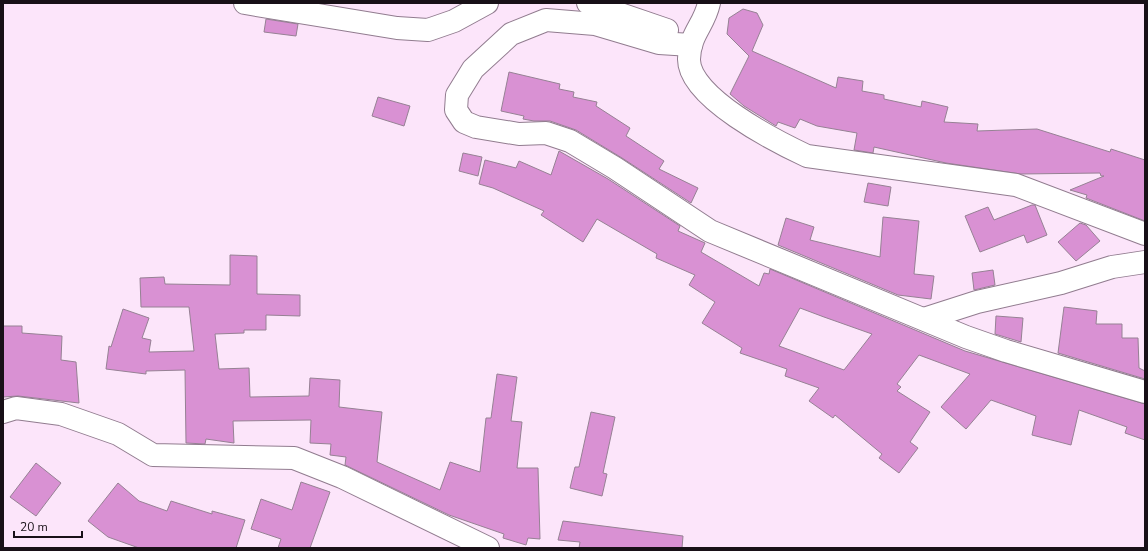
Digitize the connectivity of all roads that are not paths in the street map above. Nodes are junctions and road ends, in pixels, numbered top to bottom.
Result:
1 (245, 3) edge
2 (487, 3) edge
3 (588, 3) edge
4 (709, 3) edge
5 (692, 41) junction
6 (1145, 234) edge
7 (1145, 262) edge
8 (924, 319) junction
9 (1145, 392) edge
10 (3, 412) edge
11 (488, 548) edge

1 - 2 street
3 - 5 street
4 - 5 street
5 - 6 street
5 - 8 street
7 - 8 street
8 - 9 street
10 - 11 street

